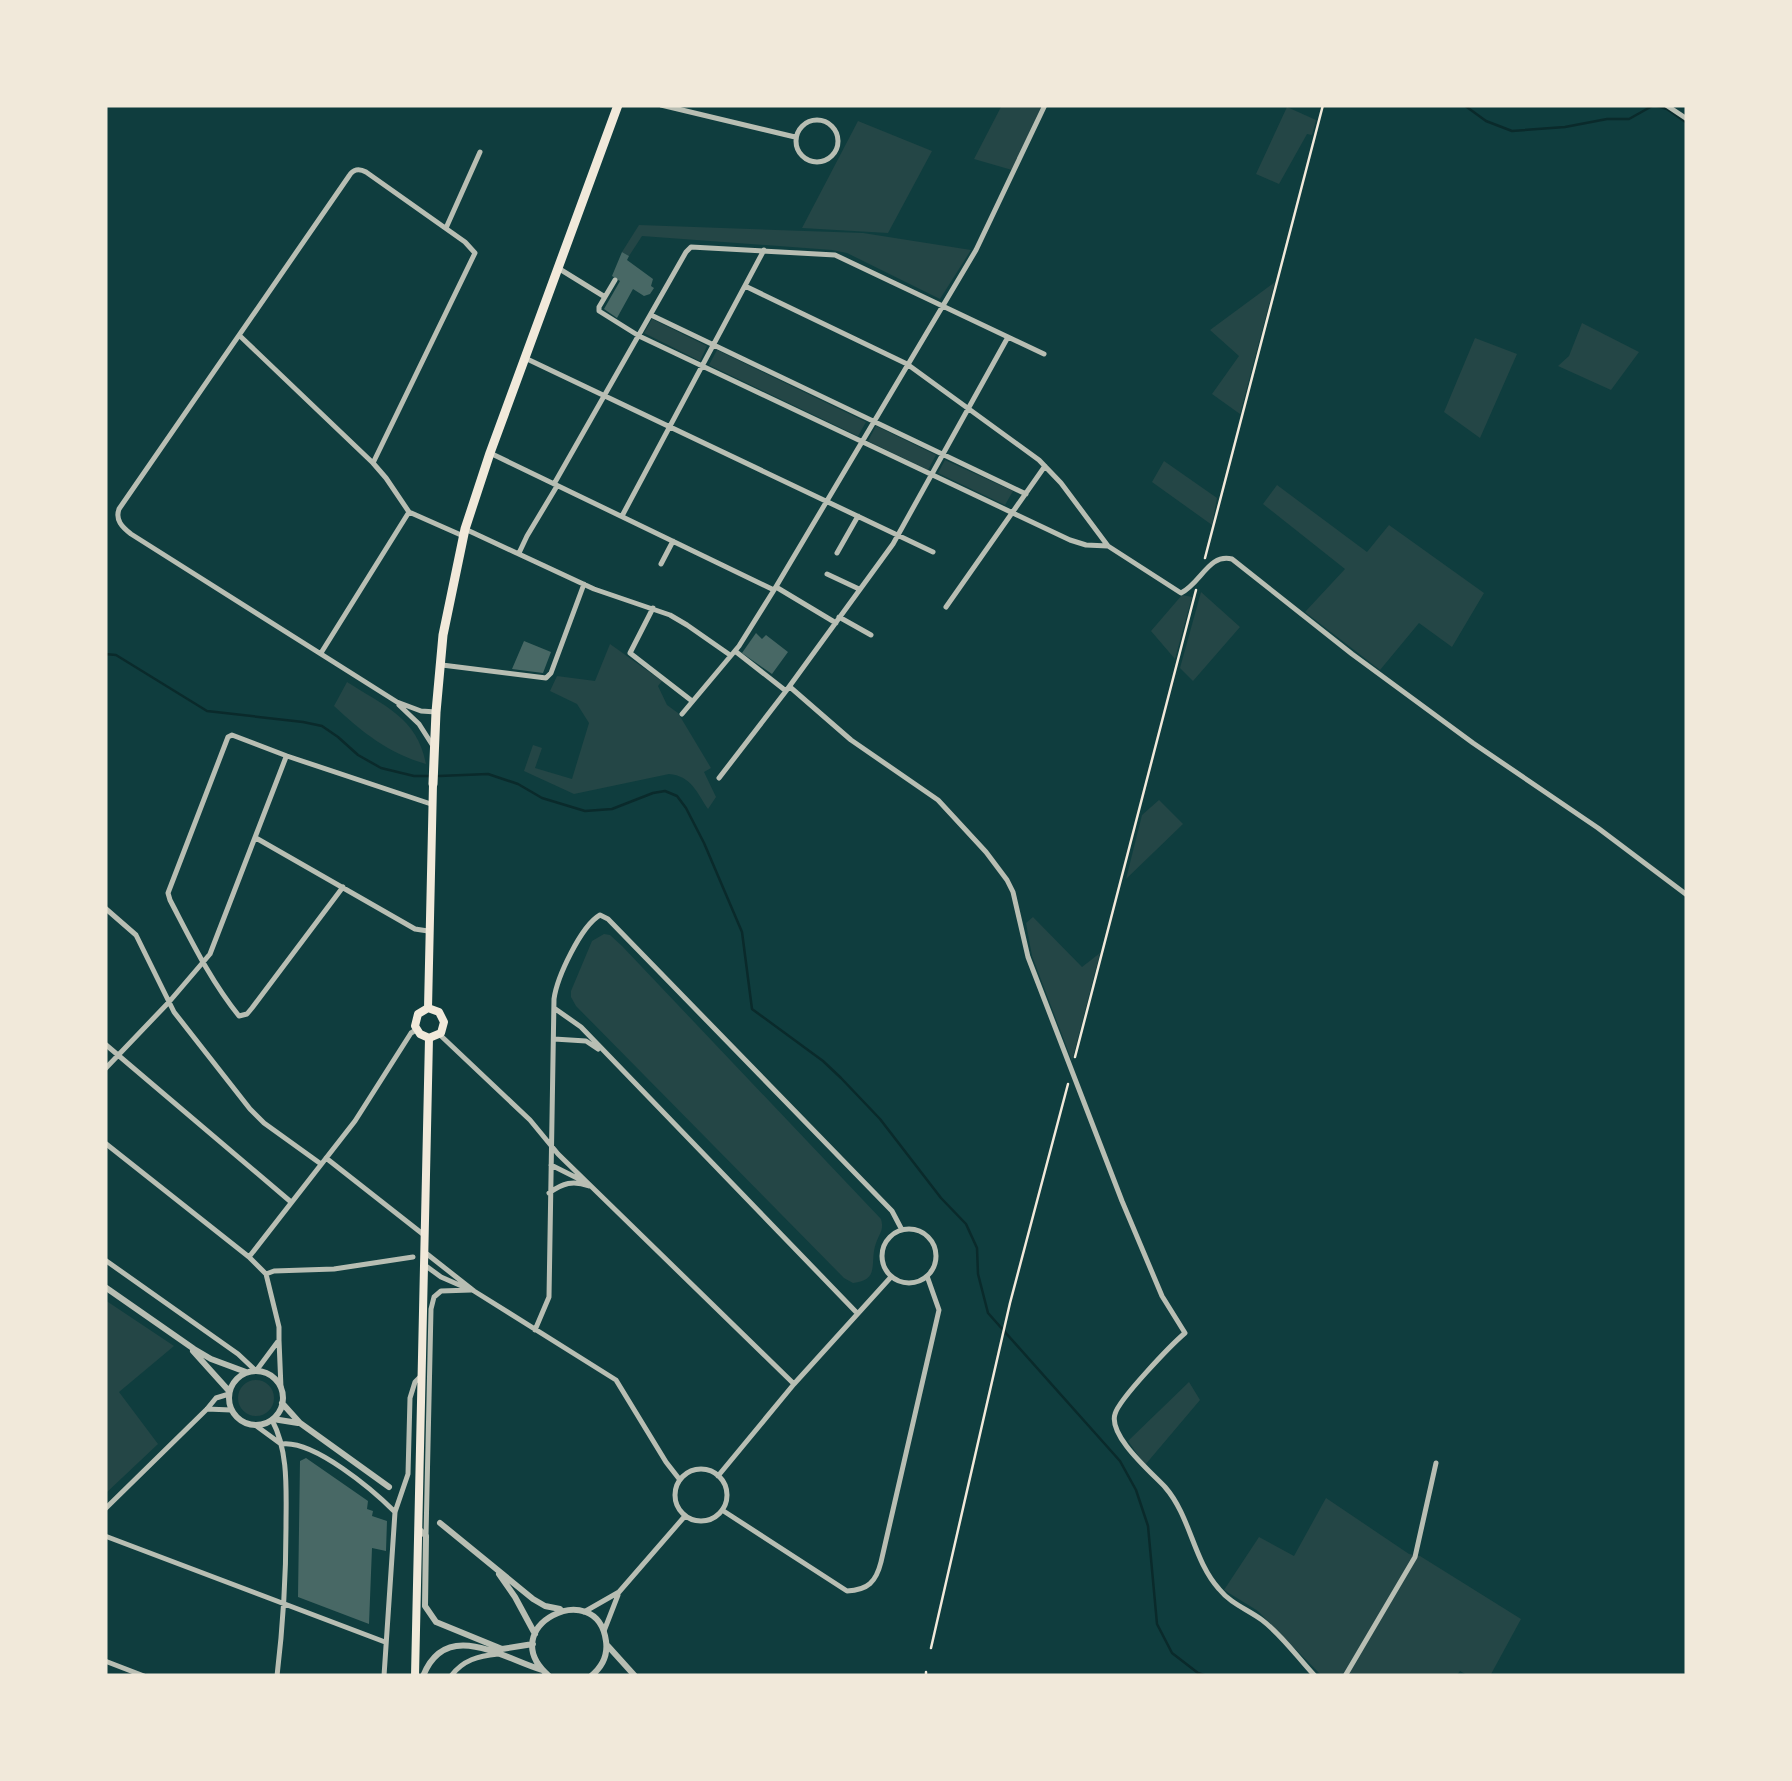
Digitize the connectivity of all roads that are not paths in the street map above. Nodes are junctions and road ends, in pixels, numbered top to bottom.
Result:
1 (618, 105) edge
2 (662, 105) edge
3 (1044, 105) edge
4 (1666, 105) edge
5 (1687, 119) edge
6 (795, 137) junction
7 (480, 152) dead end
8 (446, 228) junction
9 (764, 250) junction
10 (558, 268) junction
11 (615, 280) dead end
12 (745, 286) junction
13 (605, 297) junction
14 (943, 304) junction
15 (650, 315) junction
16 (240, 336) junction
17 (639, 336) junction
18 (1008, 336) junction
19 (714, 344) junction
20 (1044, 354) dead end
21 (525, 358) junction
22 (907, 364) junction
23 (702, 366) junction
24 (604, 396) junction
25 (968, 408) junction
26 (873, 421) junction
27 (670, 427) junction
28 (861, 442) junction
29 (490, 453) junction
30 (942, 454) junction
31 (373, 463) junction
32 (1046, 466) junction
33 (931, 475) junction
34 (556, 485) junction
35 (1026, 494) junction
36 (827, 500) junction
37 (409, 512) junction
38 (1012, 513) junction
39 (622, 516) junction
40 (858, 516) junction
41 (464, 533) junction
42 (898, 535) junction
43 (673, 541) junction
44 (1108, 546) junction
45 (837, 552) dead end
46 (933, 552) dead end
47 (519, 553) junction
48 (661, 564) dead end
49 (827, 574) dead end
50 (584, 584) junction
51 (775, 588) junction
52 (859, 590) junction
53 (946, 607) dead end
54 (653, 608) junction
55 (838, 620) junction
56 (871, 635) dead end
57 (732, 653) junction
58 (321, 654) junction
59 (439, 665) junction
60 (788, 689) junction
61 (692, 701) junction
62 (397, 702) junction
63 (436, 712) junction
64 (682, 714) dead end
65 (414, 718) junction
66 (435, 724) junction
67 (434, 754) junction
68 (287, 756) junction
69 (719, 778) dead end
70 (433, 784) joint
71 (433, 804) junction
72 (256, 838) junction
73 (343, 887) junction
74 (1687, 896) edge
75 (105, 908) edge
76 (430, 931) junction
77 (203, 964) junction
78 (169, 1002) junction
79 (428, 1008) junction
80 (554, 1008) junction
81 (416, 1030) junction
82 (439, 1034) junction
83 (429, 1038) junction
84 (554, 1039) junction
85 (105, 1044) edge
86 (118, 1056) junction
87 (608, 1056) junction
88 (105, 1069) edge
89 (105, 1143) edge
90 (550, 1143) junction
91 (323, 1161) junction
92 (550, 1164) junction
93 (596, 1190) junction
94 (550, 1193) junction
95 (292, 1202) junction
96 (902, 1230) junction
97 (424, 1235) junction
98 (424, 1251) junction
99 (249, 1257) junction
100 (412, 1257) dead end
101 (105, 1260) edge
102 (423, 1264) junction
103 (266, 1274) junction
104 (928, 1276) junction
105 (891, 1277) junction
106 (105, 1287) edge
107 (474, 1290) junction
108 (857, 1312) junction
109 (535, 1330) junction
110 (279, 1340) junction
111 (185, 1343) junction
112 (251, 1372) junction
113 (422, 1374) junction
114 (794, 1384) junction
115 (280, 1388) junction
116 (229, 1392) junction
117 (282, 1403) junction
118 (207, 1409) junction
119 (231, 1410) junction
120 (272, 1420) junction
121 (300, 1424) junction
122 (255, 1425) junction
123 (282, 1444) junction
124 (1436, 1463) dead end
125 (718, 1476) junction
126 (680, 1480) junction
127 (427, 1481) junction
128 (389, 1487) dead end
129 (418, 1493) junction
130 (105, 1509) edge
131 (722, 1510) junction
132 (396, 1512) junction
133 (685, 1516) junction
134 (440, 1523) dead end
135 (418, 1527) junction
136 (105, 1536) edge
137 (426, 1536) junction
138 (492, 1564) junction
139 (619, 1592) junction
140 (285, 1605) junction
141 (563, 1610) junction
142 (584, 1612) junction
143 (604, 1631) junction
144 (535, 1634) junction
145 (385, 1642) junction
146 (533, 1644) junction
147 (607, 1645) junction
148 (498, 1654) junction
149 (105, 1661) edge
150 (542, 1670) junction
151 (594, 1675) edge
152 (144, 1676) edge
153 (277, 1676) edge
154 (384, 1676) edge
155 (415, 1676) edge
156 (423, 1676) edge
157 (451, 1676) edge
158 (549, 1676) edge
159 (635, 1676) edge
160 (1315, 1676) edge
161 (1345, 1676) edge

1 - 10 highway
2 - 6 street
3 - 14 street
4 - 5 street
6 - 6 street
7 - 8 street
8 - 16 street
8 - 31 street
9 - 12 street
9 - 14 street
9 - 15 street
10 - 13 street
10 - 21 highway
11 - 13 street
12 - 19 street
12 - 22 street
13 - 17 street
14 - 18 street
14 - 22 street
15 - 17 street
15 - 19 street
16 - 31 street
16 - 58 street
17 - 23 street
17 - 24 street
18 - 20 street
18 - 25 street
19 - 23 street
19 - 26 street
21 - 24 street
21 - 29 highway
22 - 25 street
22 - 26 street
23 - 27 street
23 - 28 street
24 - 27 street
24 - 34 street
25 - 30 street
25 - 32 street
26 - 28 street
26 - 30 street
27 - 36 street
27 - 39 street
28 - 33 street
28 - 36 street
29 - 34 street
29 - 41 highway
30 - 33 street
30 - 35 street
31 - 37 street
32 - 35 street
32 - 44 street
33 - 38 street
33 - 42 street
34 - 39 street
34 - 47 street
35 - 38 street
36 - 40 street
36 - 51 street
37 - 41 street
37 - 58 street
38 - 44 street
38 - 53 street
39 - 43 street
40 - 42 street
40 - 45 street
41 - 47 street
41 - 59 highway
42 - 46 street
42 - 52 street
43 - 48 street
43 - 51 street
44 - 74 street
47 - 50 street
49 - 52 street
50 - 54 street
50 - 59 street
51 - 55 street
51 - 57 street
52 - 55 street
54 - 57 street
54 - 61 street
55 - 56 street
55 - 60 street
57 - 60 street
57 - 61 street
58 - 62 street
59 - 63 highway
60 - 69 street
60 - 160 street
61 - 64 street
62 - 63 street
62 - 65 street
63 - 66 highway
65 - 66 street
65 - 67 street
66 - 67 highway
67 - 70 highway
68 - 71 street
68 - 72 street
68 - 77 street
70 - 71 main road
71 - 76 main road
72 - 73 street
72 - 77 street
73 - 76 street
73 - 77 street
75 - 78 street
76 - 79 main road
77 - 78 street
78 - 86 street
78 - 91 street
79 - 81 main road
79 - 82 main road
80 - 84 street
80 - 87 street
80 - 96 street
81 - 83 main road
81 - 91 street
82 - 83 main road
82 - 90 street
83 - 97 main road
84 - 87 street
84 - 90 street
85 - 86 street
86 - 88 street
86 - 95 street
87 - 108 street
89 - 99 street
90 - 92 street
90 - 93 street
91 - 95 street
91 - 97 street
92 - 93 street
92 - 94 street
93 - 94 street
93 - 114 street
94 - 109 street
95 - 99 street
96 - 104 street
96 - 105 street
97 - 98 main road
98 - 102 main road
98 - 107 street
99 - 103 street
100 - 103 street
101 - 112 street
102 - 107 street
102 - 113 main road
103 - 110 street
104 - 105 street
104 - 131 street
105 - 108 street
106 - 111 street
107 - 109 street
107 - 127 street
108 - 114 street
109 - 126 street
110 - 112 street
110 - 115 street
111 - 112 street
111 - 116 street
112 - 115 street
112 - 116 street
113 - 129 main road
113 - 132 street
114 - 125 street
115 - 117 street
116 - 118 street
116 - 119 street
117 - 120 street
117 - 121 street
118 - 119 street
118 - 130 street
119 - 122 street
120 - 121 street
120 - 122 street
120 - 123 street
121 - 128 street
122 - 123 street
123 - 132 street
123 - 140 street
124 - 161 street
125 - 126 street
125 - 131 street
126 - 133 street
127 - 129 street
127 - 137 street
129 - 135 main road
131 - 133 street
132 - 145 street
133 - 139 street
134 - 138 street
135 - 137 street
135 - 155 main road
136 - 140 street
137 - 146 street
138 - 141 street
138 - 144 street
139 - 142 street
139 - 143 street
140 - 145 street
140 - 153 street
141 - 142 street
141 - 144 street
142 - 143 street
143 - 147 street
144 - 146 street
145 - 154 street
146 - 150 street
147 - 151 street
147 - 159 street
148 - 150 street
148 - 156 street
148 - 157 street
149 - 152 street
150 - 158 street

